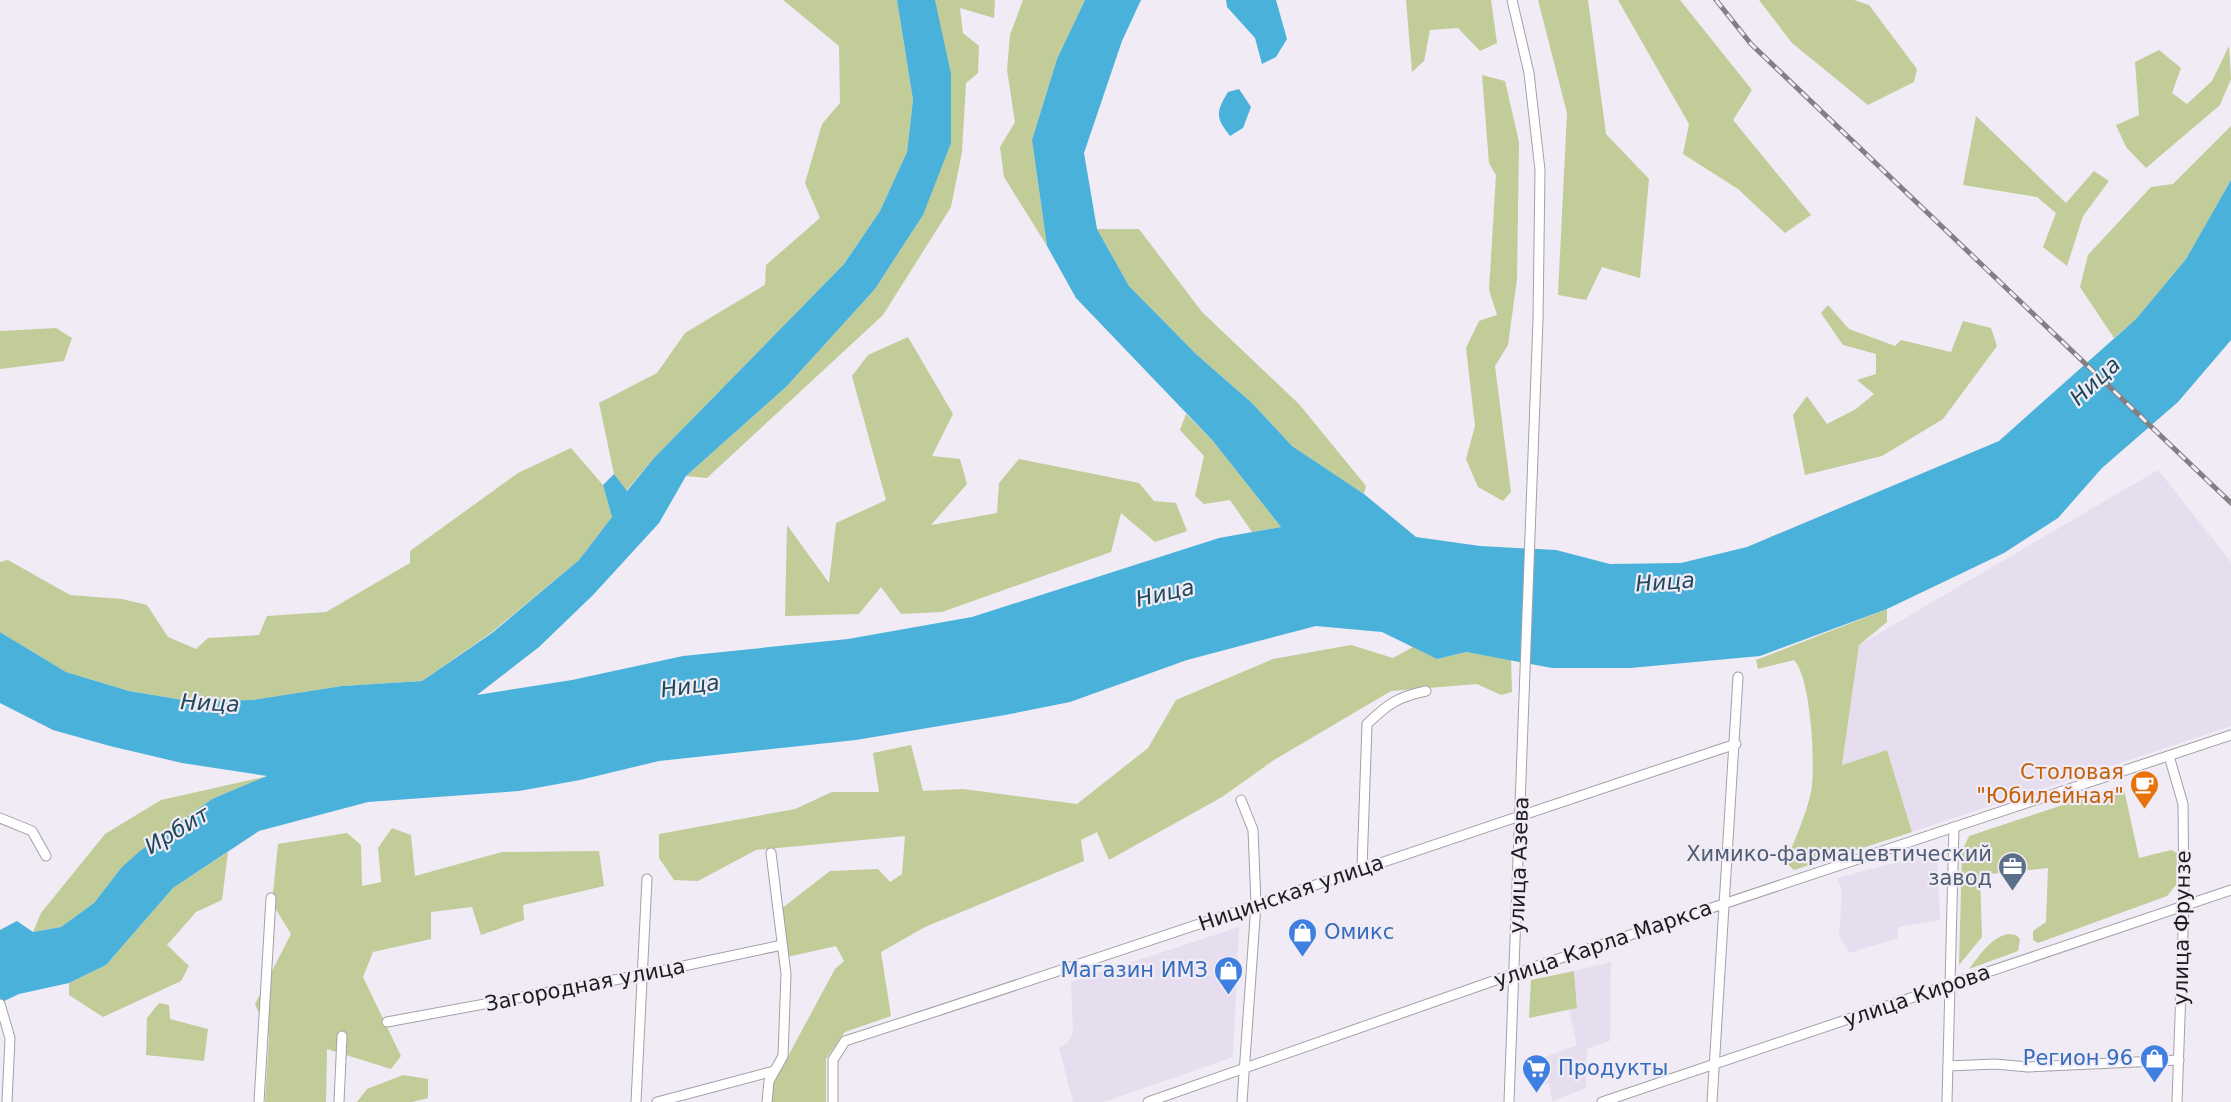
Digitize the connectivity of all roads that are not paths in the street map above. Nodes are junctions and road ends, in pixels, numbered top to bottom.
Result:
1 (1512, 0) edge
2 (1738, 677) dead end
3 (1426, 691) dead end
4 (2231, 735) edge
5 (1736, 744) junction
6 (2169, 756) junction
7 (1240, 800) dead end
8 (1521, 815) junction
9 (0, 818) edge
10 (1954, 827) junction
11 (771, 853) dead end
12 (46, 856) dead end
13 (1362, 868) junction
14 (647, 879) dead end
15 (2231, 890) edge
16 (271, 898) dead end
17 (1723, 903) junction
18 (1256, 904) junction
19 (2184, 905) junction
20 (782, 945) junction
21 (1516, 973) junction
22 (641, 975) junction
23 (1952, 983) junction
24 (0, 1004) edge
25 (387, 1022) dead end
26 (342, 1036) dead end
27 (2179, 1060) junction
28 (1714, 1066) junction
29 (1948, 1066) junction
30 (1243, 1069) junction
31 (774, 1071) junction
32 (7, 1102) edge
33 (259, 1102) edge
34 (339, 1102) edge
35 (636, 1102) edge
36 (657, 1102) edge
37 (767, 1102) edge
38 (834, 1102) edge
39 (1148, 1102) edge
40 (1242, 1102) edge
41 (1509, 1102) edge
42 (1602, 1102) edge
43 (1712, 1102) edge
44 (1947, 1102) edge
45 (2177, 1102) edge

1 - 8 street, улица Азева
2 - 5 street
3 - 13 street
4 - 6 street, улица Карла Маркса
5 - 8 street, Ницинская улица
5 - 17 street
6 - 10 street, улица Карла Маркса
6 - 19 street, улица Фрунзе
7 - 18 street
8 - 13 street, Ницинская улица
8 - 21 street, улица Азева
9 - 12 street
10 - 17 street, улица Карла Маркса
10 - 23 street
11 - 20 street
13 - 18 street, Ницинская улица
14 - 22 street
15 - 19 street, улица Кирова
16 - 33 street
17 - 21 street, улица Карла Маркса
17 - 28 street
18 - 30 street
18 - 38 street, Ницинская улица
19 - 23 street, улица Кирова
19 - 27 street, улица Фрунзе
20 - 22 street, Загородная улица
20 - 31 street
21 - 30 street, улица Карла Маркса
21 - 41 street, улица Азева
22 - 25 street, Загородная улица
22 - 35 street
23 - 28 street, улица Кирова
23 - 29 street
24 - 32 street
26 - 34 street
27 - 29 street
27 - 45 street, улица Фрунзе
28 - 42 street, улица Кирова
28 - 43 street
29 - 44 street
30 - 39 street, улица Карла Маркса
30 - 40 street
31 - 36 street
31 - 37 street

